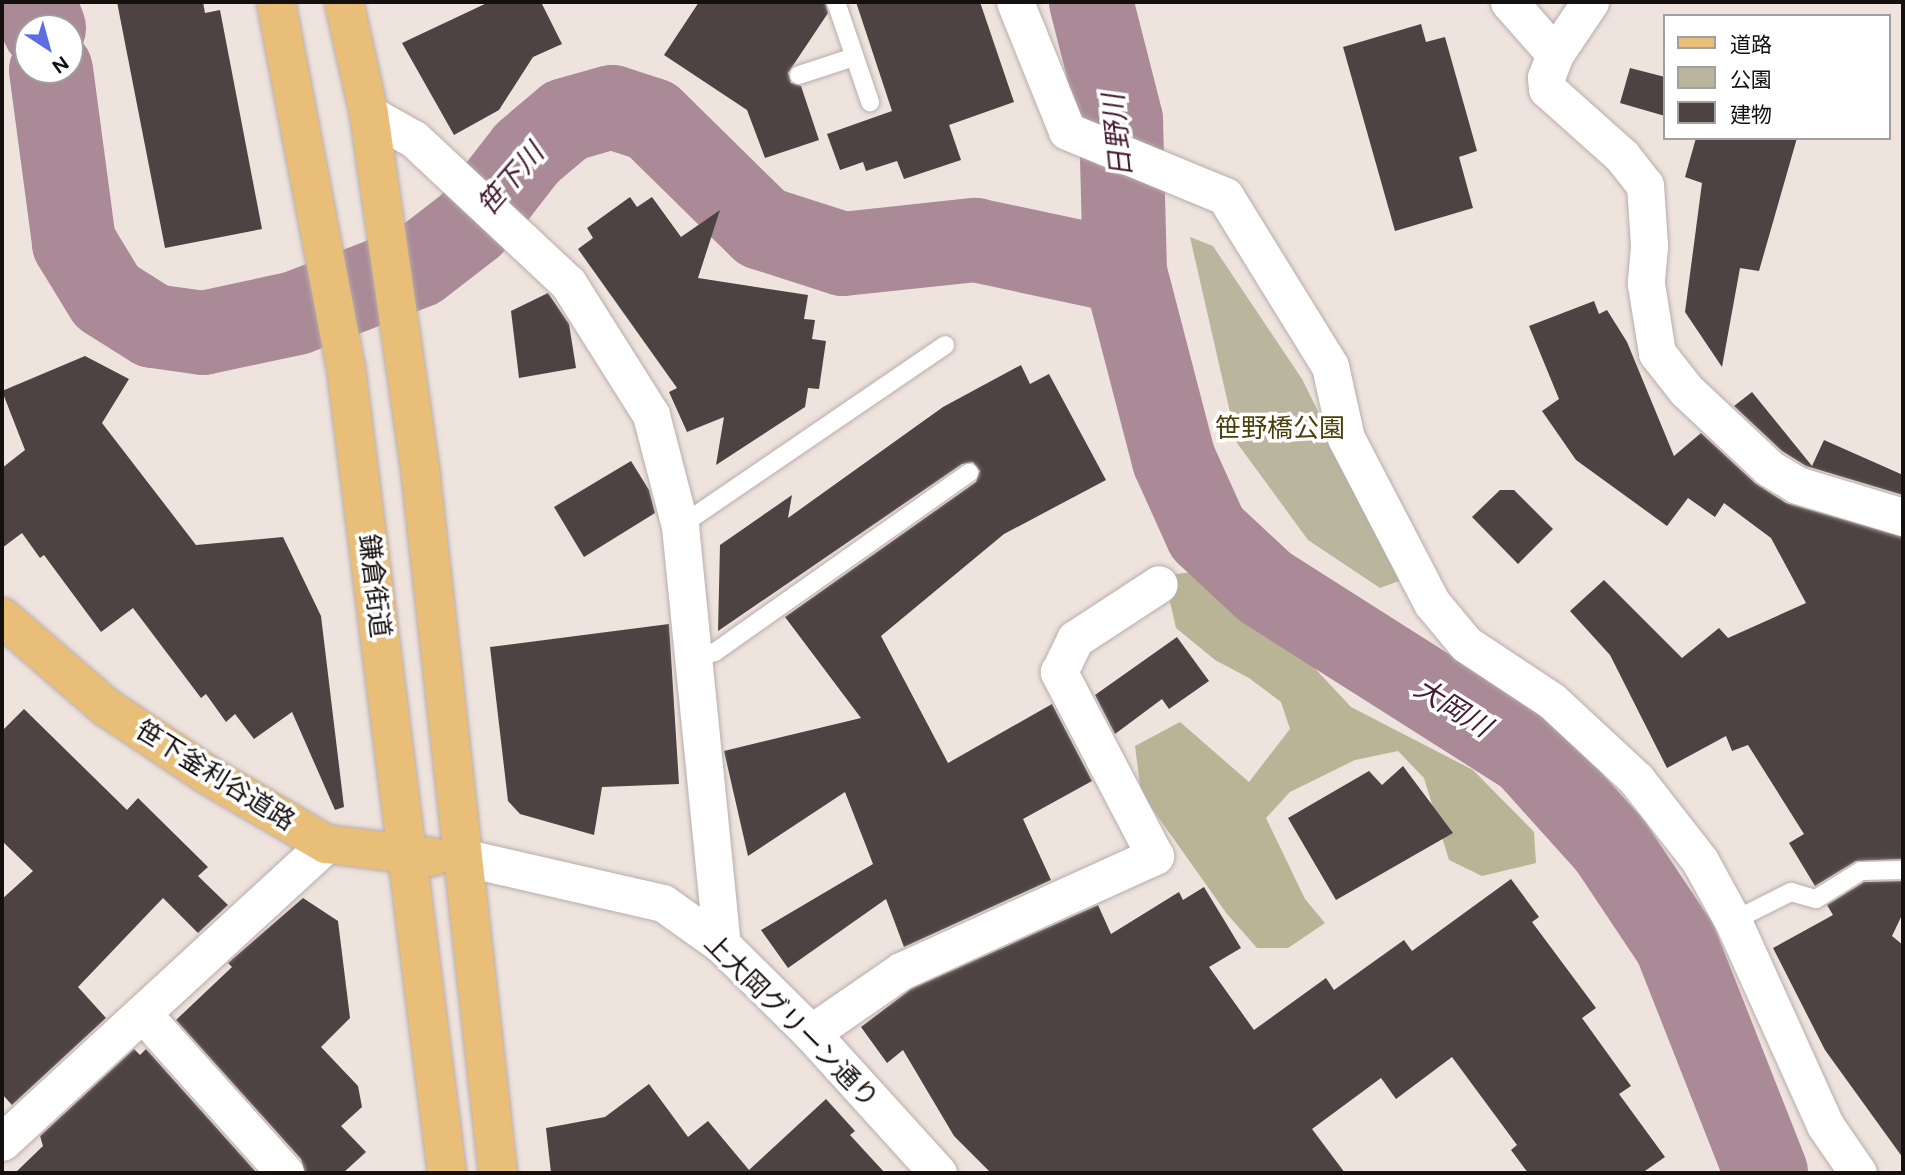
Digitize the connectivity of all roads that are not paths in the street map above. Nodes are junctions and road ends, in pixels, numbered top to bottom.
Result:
1 (276, 2) edge
2 (344, 2) edge
3 (836, 2) edge
4 (1015, 2) edge
5 (1509, 2) edge
6 (1590, 2) edge
7 (1555, 54) junction
8 (854, 57) junction
9 (799, 75) dead end
10 (870, 102) dead end
11 (369, 114) junction
12 (945, 345) dead end
13 (969, 472) dead end
14 (1903, 517) edge
15 (680, 526) junction
16 (1158, 584) dead end
17 (2, 617) edge
18 (693, 658) junction
19 (326, 844) junction
20 (409, 857) junction
21 (462, 857) junction
22 (1903, 870) edge
23 (1733, 921) junction
24 (722, 945) junction
25 (143, 1014) junction
26 (811, 1032) junction
27 (4, 1135) edge
28 (285, 1173) edge
29 (447, 1173) edge
30 (498, 1173) edge
31 (938, 1173) edge
32 (1858, 1173) edge

1 - 20 main road, 鎌倉街道
2 - 11 main road
3 - 8 lane
4 - 23 street
5 - 7 street
6 - 7 street
7 - 14 street
8 - 9 lane
8 - 10 lane
11 - 15 street
11 - 21 main road
12 - 15 lane
13 - 18 lane
15 - 18 street
16 - 26 street
17 - 19 main road, 笹下釜利谷道路
18 - 24 street
19 - 20 main road, 笹下釜利谷道路
19 - 25 street
20 - 21 main road, 笹下釜利谷道路
20 - 29 main road, 鎌倉街道
21 - 24 street, 上大岡グリーン通り
21 - 30 main road
22 - 23 lane
23 - 32 street
24 - 26 street, 上大岡グリーン通り
25 - 27 street
25 - 28 street
26 - 31 street, 上大岡グリーン通り

